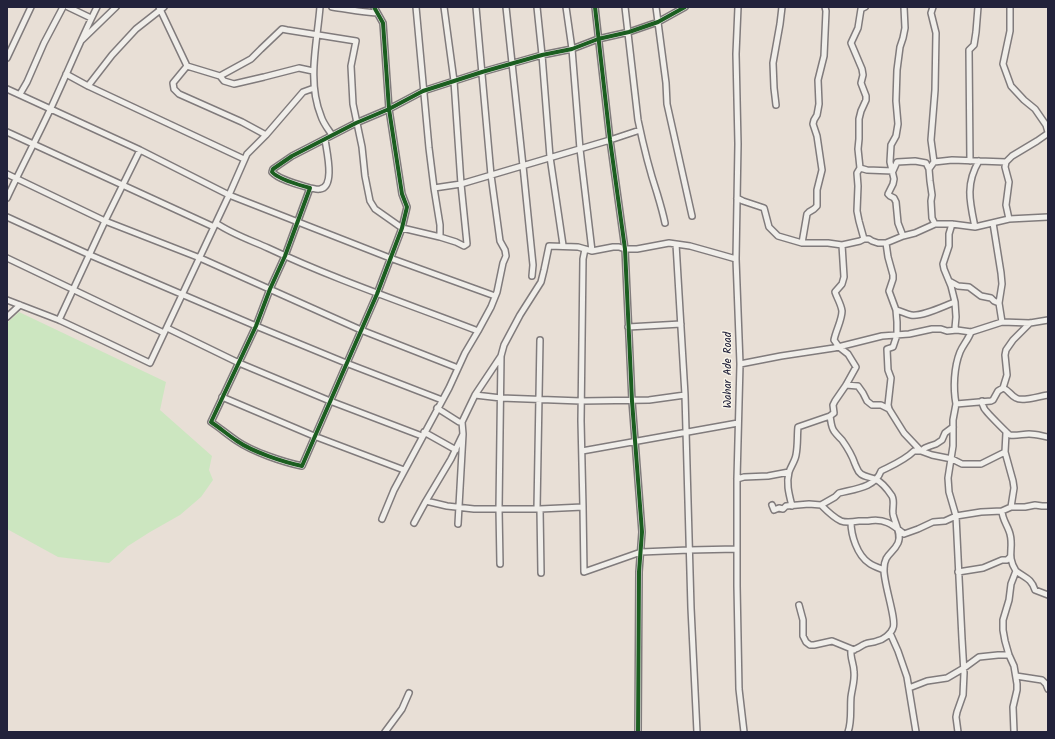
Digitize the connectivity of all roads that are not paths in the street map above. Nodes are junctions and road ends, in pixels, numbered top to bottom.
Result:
1 (31, 7) edge
2 (63, 7) edge
3 (68, 7) edge
4 (97, 7) edge
5 (116, 7) edge
6 (320, 7) edge
7 (332, 7) edge
8 (374, 7) edge
9 (416, 7) edge
10 (444, 7) edge
11 (476, 7) edge
12 (506, 7) edge
13 (537, 7) edge
14 (566, 7) edge
15 (595, 7) edge
16 (625, 7) edge
17 (656, 7) edge
18 (685, 7) edge
19 (738, 7) edge
20 (782, 7) edge
21 (825, 7) edge
22 (865, 7) edge
23 (904, 7) edge
24 (933, 7) edge
25 (978, 7) edge
26 (1010, 7) edge
27 (161, 8) edge
28 (377, 12) junction
29 (92, 18) junction
30 (658, 22) junction
31 (629, 32) junction
32 (317, 35) junction
33 (598, 39) junction
34 (81, 41) junction
35 (572, 49) junction
36 (9, 51) edge
37 (542, 55) junction
38 (7, 58) edge
39 (512, 64) junction
40 (187, 66) junction
41 (313, 71) junction
42 (482, 72) junction
43 (66, 74) junction
44 (220, 76) junction
45 (454, 81) junction
46 (88, 86) junction
47 (314, 88) junction
48 (7, 89) edge
49 (423, 91) junction
50 (20, 94) junction
51 (776, 105) dead end
52 (389, 108) junction
53 (50, 109) junction
54 (356, 123) junction
55 (640, 130) junction
56 (7, 132) edge
57 (1048, 133) edge
58 (266, 135) junction
59 (332, 135) junction
60 (325, 139) junction
61 (610, 140) junction
62 (34, 144) junction
63 (580, 149) junction
64 (140, 150) junction
65 (550, 158) junction
66 (244, 160) junction
67 (970, 161) junction
68 (934, 162) junction
69 (979, 162) junction
70 (1006, 162) junction
71 (523, 166) junction
72 (860, 168) junction
73 (929, 168) junction
74 (893, 171) junction
75 (7, 174) edge
76 (491, 175) junction
77 (16, 178) junction
78 (461, 184) junction
79 (123, 185) junction
80 (310, 188) junction
81 (434, 188) junction
82 (229, 195) junction
83 (7, 198) edge
84 (737, 198) junction
85 (7, 216) edge
86 (692, 216) dead end
87 (1048, 217) edge
88 (1009, 219) junction
89 (105, 221) junction
90 (297, 222) junction
91 (993, 223) junction
92 (665, 224) dead end
93 (935, 224) junction
94 (952, 224) junction
95 (215, 225) junction
96 (975, 227) junction
97 (402, 228) junction
98 (903, 236) junction
99 (440, 237) junction
100 (864, 239) junction
101 (802, 243) junction
102 (886, 243) junction
103 (676, 244) junction
104 (564, 245) junction
105 (842, 245) junction
106 (585, 249) junction
107 (624, 249) junction
108 (592, 250) junction
109 (90, 255) junction
110 (285, 256) junction
111 (7, 258) edge
112 (200, 258) junction
113 (390, 258) junction
114 (736, 259) junction
115 (532, 276) dead end
116 (949, 281) junction
117 (74, 289) junction
118 (270, 289) junction
119 (183, 294) junction
120 (377, 294) junction
121 (495, 296) junction
122 (7, 300) edge
123 (954, 302) junction
124 (999, 303) junction
125 (20, 305) junction
126 (896, 310) junction
127 (7, 317) edge
128 (59, 320) junction
129 (1048, 320) edge
130 (1002, 322) junction
131 (1030, 323) junction
132 (681, 324) junction
133 (256, 326) junction
134 (628, 327) junction
135 (167, 328) junction
136 (361, 330) junction
137 (957, 330) junction
138 (478, 331) junction
139 (971, 332) junction
140 (164, 333) junction
141 (897, 335) junction
142 (540, 340) dead end
143 (839, 347) junction
144 (501, 356) junction
145 (239, 362) junction
146 (346, 363) junction
147 (740, 364) junction
148 (458, 368) junction
149 (846, 385) junction
150 (1003, 388) junction
151 (474, 395) junction
152 (685, 395) junction
153 (1048, 395) edge
154 (222, 397) junction
155 (501, 398) junction
156 (539, 399) junction
157 (442, 400) junction
158 (330, 401) junction
159 (581, 401) junction
160 (632, 401) junction
161 (982, 401) junction
162 (956, 404) junction
163 (437, 408) junction
164 (889, 409) junction
165 (830, 416) junction
166 (462, 422) junction
167 (738, 423) junction
168 (953, 426) junction
169 (686, 432) junction
170 (1006, 433) junction
171 (423, 434) junction
172 (463, 434) junction
173 (314, 436) junction
174 (1048, 437) edge
175 (635, 442) junction
176 (456, 450) junction
177 (582, 451) junction
178 (921, 452) junction
179 (1005, 452) junction
180 (952, 459) junction
181 (404, 470) junction
182 (789, 472) junction
183 (737, 479) junction
184 (876, 479) junction
185 (426, 501) junction
186 (821, 505) junction
187 (772, 506) dead end
188 (792, 506) junction
189 (1048, 506) edge
190 (459, 507) junction
191 (583, 507) junction
192 (1011, 507) junction
193 (499, 509) junction
194 (539, 509) junction
195 (1002, 510) junction
196 (956, 516) junction
197 (382, 519) dead end
198 (414, 522) dead end
199 (851, 522) junction
200 (458, 524) dead end
201 (898, 529) junction
202 (689, 550) junction
203 (737, 550) junction
204 (641, 552) junction
205 (1010, 557) junction
206 (500, 564) dead end
207 (884, 570) junction
208 (1016, 571) junction
209 (958, 572) junction
210 (541, 573) dead end
211 (1048, 595) edge
212 (799, 605) dead end
213 (890, 633) junction
214 (854, 650) junction
215 (1009, 655) junction
216 (964, 668) junction
217 (1016, 676) junction
218 (909, 688) junction
219 (1048, 689) edge
220 (410, 693) dead end
221 (385, 732) edge
222 (638, 732) edge
223 (697, 732) edge
224 (744, 732) edge
225 (848, 732) edge
226 (916, 732) edge
227 (958, 732) edge
228 (1014, 732) edge

1 - 36 street
2 - 50 street
3 - 29 street
4 - 29 street
5 - 34 street
6 - 32 street
7 - 28 street
8 - 28 street
9 - 49 street
10 - 45 street
11 - 42 street
12 - 39 street
13 - 37 street
14 - 35 street
15 - 33 street
16 - 31 street
17 - 30 street
18 - 30 street
19 - 84 street, Wahar Ade Road
20 - 51 street
21 - 101 street
22 - 72 street
23 - 74 street
24 - 68 street
25 - 67 street
26 - 57 street
27 - 40 street
27 - 46 street
28 - 52 street
29 - 34 street
30 - 31 street
30 - 86 street
31 - 33 street
31 - 55 street
32 - 41 street
32 - 44 street
32 - 54 street
33 - 35 street
33 - 61 street
34 - 43 street
35 - 37 street
35 - 63 street
36 - 38 street
37 - 39 street
37 - 65 street
39 - 42 street
39 - 71 street
40 - 44 street
40 - 58 street
41 - 44 street
41 - 47 street
42 - 45 street
42 - 76 street
43 - 46 street
43 - 53 street
45 - 49 street
45 - 78 street
46 - 66 street
47 - 58 street
47 - 59 street
48 - 50 street
49 - 52 street
49 - 81 street
50 - 53 street
52 - 54 street
52 - 97 street
53 - 62 street
53 - 64 street
54 - 59 street
54 - 97 street
55 - 61 street
55 - 92 street
56 - 62 street
57 - 70 street
58 - 66 street
59 - 60 street
60 - 80 street
60 - 80 street
61 - 63 street
61 - 107 street
62 - 77 street
62 - 79 street
63 - 65 street
63 - 108 street
64 - 79 street
64 - 82 street
65 - 71 street
65 - 104 street
66 - 82 street
67 - 68 street
67 - 69 street
68 - 73 street
69 - 70 street
69 - 96 street
70 - 88 street
71 - 76 street
71 - 115 street
72 - 74 street
72 - 100 street
73 - 74 street
73 - 93 street
74 - 98 street
75 - 77 street
76 - 78 street
76 - 121 street
77 - 83 street
77 - 89 street
78 - 81 street
78 - 99 street
79 - 89 street
79 - 95 street
80 - 90 street
81 - 99 street
82 - 90 street
82 - 95 street
84 - 101 street
84 - 114 street, Wahar Ade Road
85 - 109 street
87 - 88 street
88 - 91 street
89 - 109 street
89 - 112 street
90 - 110 street
90 - 113 street
91 - 96 street
91 - 124 street
93 - 94 street
93 - 98 street
94 - 96 street
94 - 116 street
95 - 110 street
95 - 112 street
97 - 99 street
97 - 113 street
98 - 102 street
100 - 102 street
100 - 105 street
101 - 105 street
102 - 126 street
103 - 107 street
103 - 114 street
103 - 132 street
104 - 106 street
104 - 144 street
105 - 143 street
106 - 108 street
106 - 159 street
107 - 108 street
107 - 134 street
109 - 117 street
109 - 119 street
110 - 118 street
110 - 120 street
111 - 117 street
112 - 118 street
112 - 119 street
113 - 120 street
113 - 121 street
114 - 147 street, Wahar Ade Road
116 - 123 street
116 - 124 street
117 - 128 street
117 - 140 street
118 - 133 street
118 - 136 street
119 - 133 street
119 - 135 street
120 - 136 street
120 - 138 street
121 - 138 street
122 - 125 street
123 - 126 street
123 - 137 street
124 - 130 street
125 - 127 street
125 - 128 street
126 - 141 street
128 - 140 street
129 - 131 street
130 - 131 street
130 - 139 street
131 - 150 street
132 - 134 street
132 - 152 street
133 - 145 street
133 - 146 street
134 - 160 street
135 - 140 street
135 - 145 street
136 - 146 street
136 - 148 street
137 - 139 street
137 - 141 street
138 - 148 street
139 - 162 street
141 - 143 street
141 - 164 street
142 - 156 street
143 - 147 street
143 - 149 street
144 - 151 street
144 - 155 street
145 - 154 street
145 - 158 street
146 - 157 street
146 - 158 street
147 - 167 street, Wahar Ade Road
148 - 157 street
149 - 164 street
149 - 165 street
150 - 153 street
150 - 161 street
151 - 155 street
151 - 166 street
152 - 160 street
152 - 169 street
154 - 173 street
154 - 173 street
155 - 156 street
155 - 193 street
156 - 159 street
156 - 194 street
157 - 163 street
158 - 171 street
158 - 173 street
159 - 160 street
159 - 177 street
160 - 175 street
161 - 162 street
161 - 170 street
162 - 168 street
163 - 166 street
163 - 171 street
164 - 178 street
165 - 182 street
165 - 184 street
166 - 172 street
167 - 169 street
167 - 183 street, Wahar Ade Road
168 - 178 street
168 - 180 street
169 - 175 street
169 - 202 street
170 - 174 street
170 - 179 street
171 - 176 street
171 - 181 street
172 - 176 street
172 - 190 street
173 - 181 street
175 - 177 street
175 - 204 street
176 - 185 street
177 - 191 street
178 - 180 street
178 - 184 street
179 - 180 street
179 - 192 street
180 - 196 street
181 - 197 street
182 - 183 street
182 - 188 street
183 - 203 street, Wahar Ade Road
184 - 186 street
184 - 201 street
185 - 190 street
185 - 198 street
186 - 188 street
186 - 199 street
187 - 188 street
189 - 192 street
190 - 193 street
190 - 200 street
191 - 194 street
191 - 204 street
192 - 195 street
193 - 194 street
193 - 206 street
194 - 210 street
195 - 196 street
195 - 205 street
196 - 201 street
196 - 209 street
199 - 201 street
199 - 207 street
201 - 207 street
202 - 203 street
202 - 204 street
202 - 223 street
203 - 224 street, Wahar Ade Road
204 - 222 street
205 - 208 street
205 - 209 street
207 - 213 street
208 - 211 street
208 - 215 street
209 - 216 street
212 - 214 street
213 - 214 street
213 - 218 street
214 - 225 street
215 - 216 street
215 - 217 street
216 - 218 street
216 - 227 street
217 - 219 street
217 - 228 street
218 - 226 street
220 - 221 street

